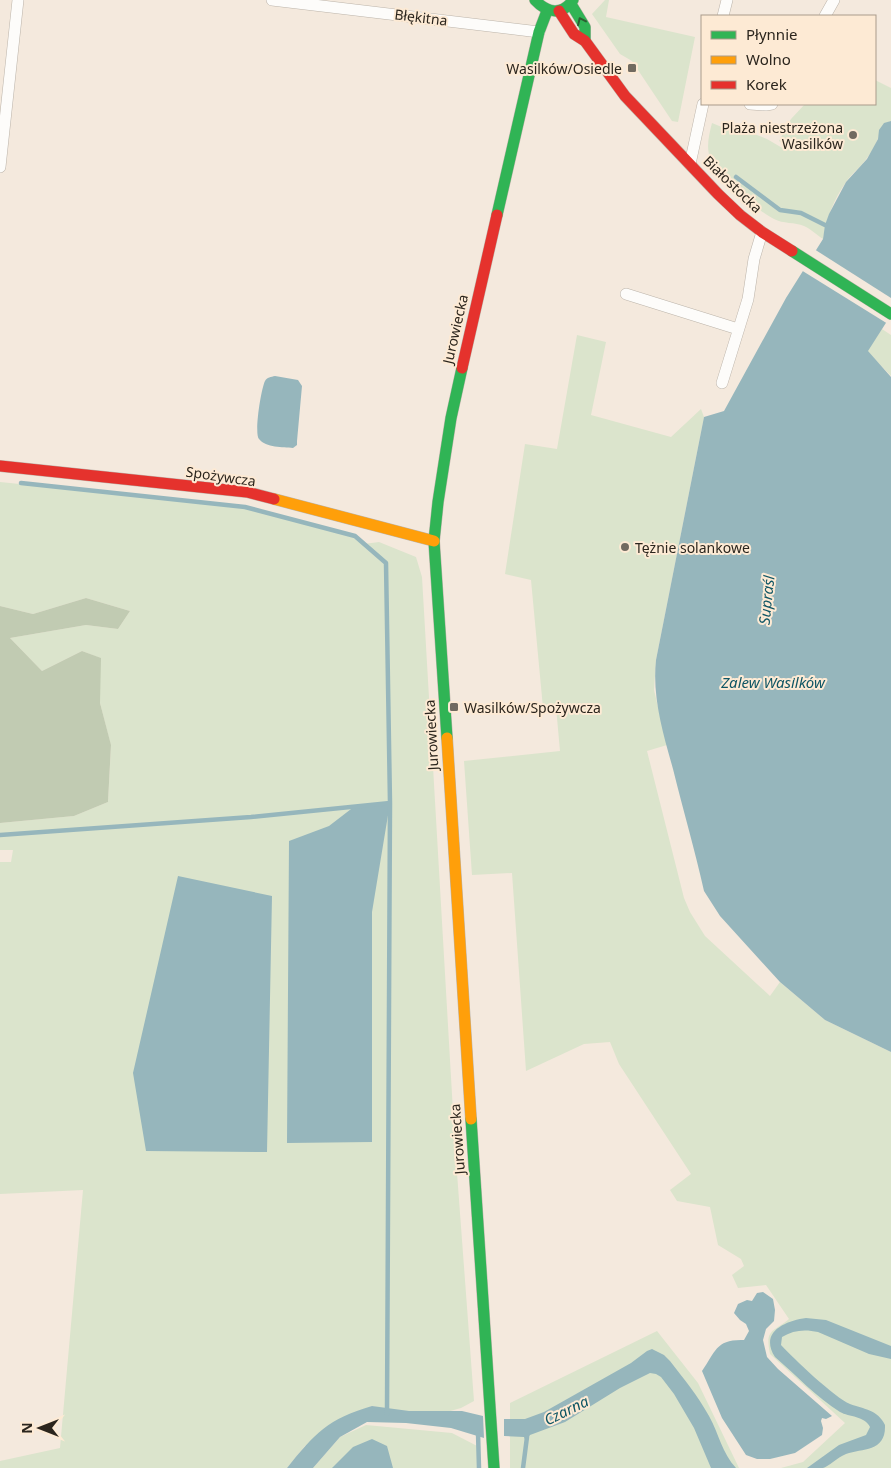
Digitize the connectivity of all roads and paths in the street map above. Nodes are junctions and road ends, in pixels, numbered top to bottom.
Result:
1 (18, 0) edge
2 (272, 0) edge
3 (535, 0) edge
4 (727, 0) edge
5 (834, 0) edge
6 (572, 2) edge
7 (547, 11) junction
8 (559, 11) junction
9 (723, 15) edge
10 (826, 15) edge
11 (539, 32) junction
12 (585, 41) junction
13 (703, 105) edge
14 (690, 164) junction
15 (0, 167) edge
16 (762, 232) junction
17 (626, 294) dead end
18 (891, 314) edge
19 (738, 329) junction
20 (722, 383) dead end
21 (0, 466) edge
22 (434, 541) junction
23 (494, 1468) edge

1 - 15 street
2 - 11 street, Błękitna
3 - 7 street
4 - 9 street
5 - 10 street
6 - 8 street
12 -> 6 street, Białostocka
7 - 8 street
7 - 11 street, Jurowiecka
8 - 12 street, Białostocka
11 - 22 street, Jurowiecka
12 - 14 street, Białostocka
13 - 14 street
14 - 16 street, Białostocka
16 - 18 street, Białostocka
16 - 19 street
17 - 19 street
19 - 20 street
21 - 22 street, Spożywcza
22 - 23 street, Jurowiecka

